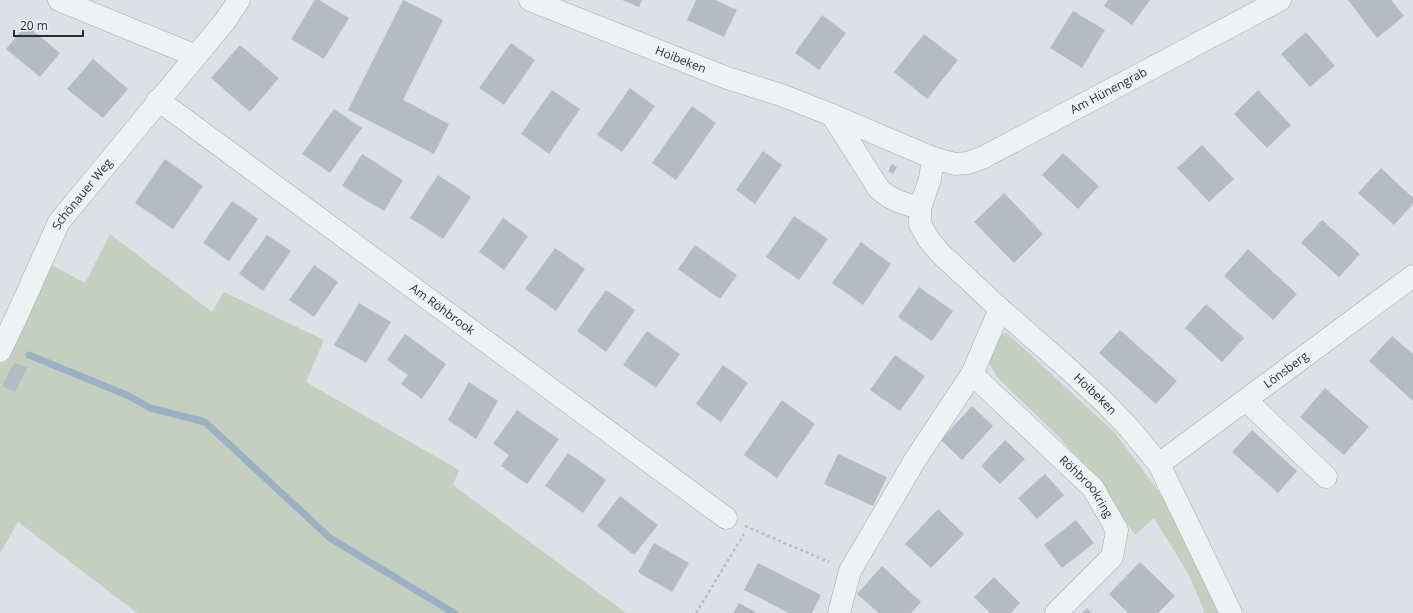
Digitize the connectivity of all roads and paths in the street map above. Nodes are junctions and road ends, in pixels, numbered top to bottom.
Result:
1 (59, 0) edge
2 (239, 0) edge
3 (530, 0) edge
4 (1280, 0) edge
5 (196, 56) junction
6 (158, 100) junction
7 (832, 114) junction
8 (933, 158) junction
9 (920, 208) junction
10 (1413, 276) edge
11 (1000, 310) junction
12 (0, 351) edge
13 (972, 374) junction
14 (1246, 400) junction
15 (1160, 464) junction
16 (1326, 477) dead end
17 (726, 518) joint
18 (748, 527) junction
19 (850, 571) junction
20 (696, 613) edge
21 (839, 613) edge
22 (1056, 613) edge
23 (1231, 613) edge

1 - 5 street
2 - 5 street, Schönauer Weg
3 - 7 street, Hoibeken
4 - 8 street, Am Hünengrab
5 - 6 street, Schönauer Weg
6 - 12 street, Schönauer Weg
6 - 17 street, Am Röhbrook
7 - 8 street, Hoibeken
7 - 9 street
8 - 9 street, Hoibeken
9 - 11 street, Hoibeken
10 - 14 street, Lönsberg
11 - 13 street
11 - 15 street, Hoibeken
13 - 19 street
13 - 22 street, Röhbrookring
14 - 15 street, Lönsberg
14 - 16 street
15 - 23 street, Hoibeken
17 - 18 path
18 - 19 path
18 - 20 path
19 - 21 street

